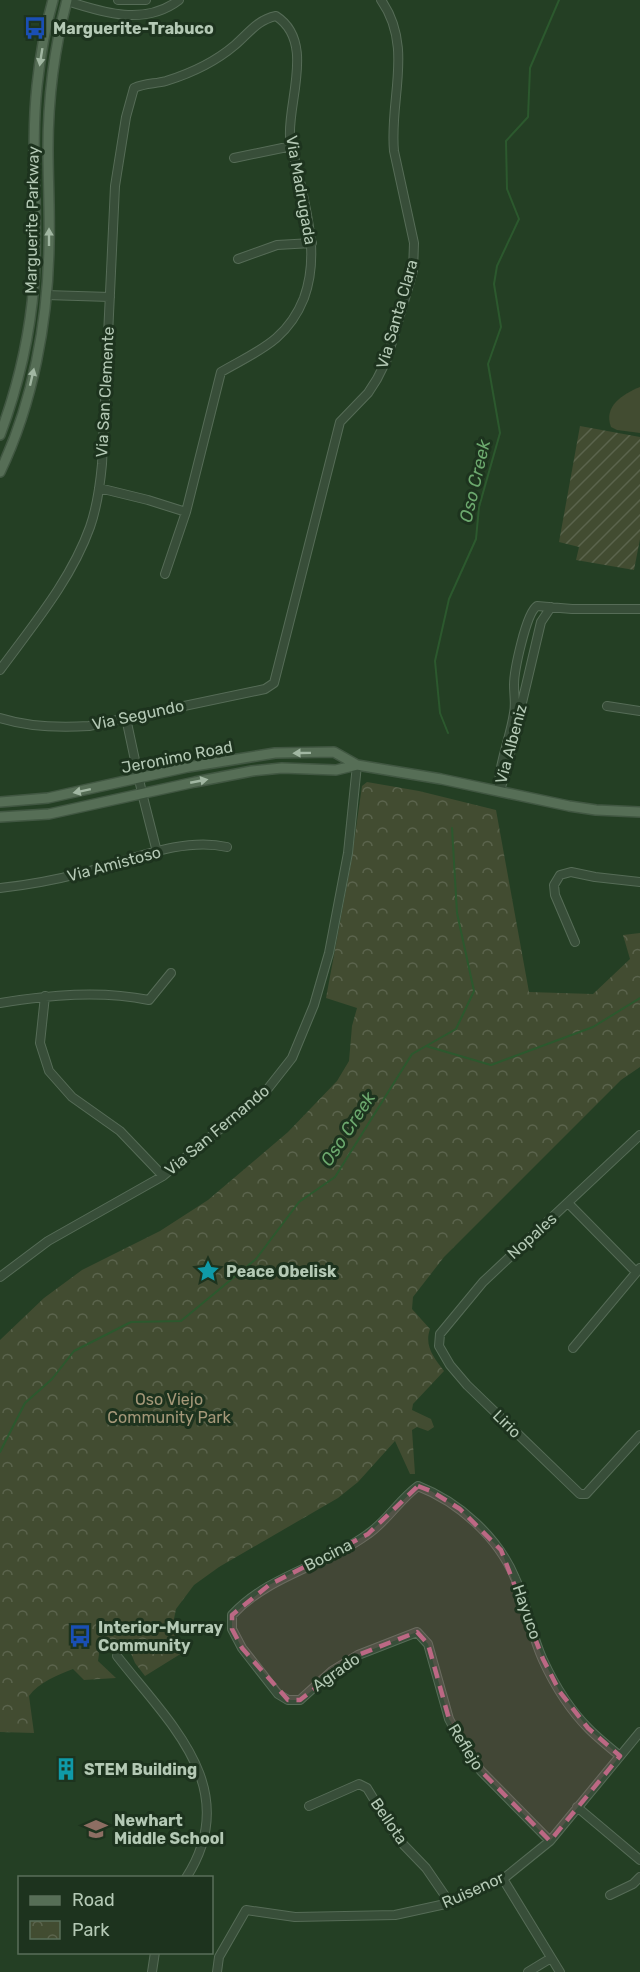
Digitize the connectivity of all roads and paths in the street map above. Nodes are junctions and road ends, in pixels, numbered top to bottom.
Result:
1 (53, 0) edge
2 (66, 0) edge
3 (118, 0) edge
4 (147, 0) edge
5 (179, 0) edge
6 (381, 0) edge
7 (276, 16) joint
8 (292, 146) junction
9 (234, 158) dead end
10 (312, 243) junction
11 (238, 259) dead end
12 (33, 294) junction
13 (46, 295) junction
14 (110, 297) junction
15 (1, 430) edge
16 (16, 433) junction
17 (0, 472) edge
18 (99, 488) junction
19 (186, 512) junction
20 (165, 574) dead end
21 (551, 607) junction
22 (640, 609) edge
23 (521, 646) junction
24 (535, 650) junction
25 (0, 670) edge
26 (274, 683) joint
27 (607, 706) dead end
28 (640, 711) edge
29 (0, 718) edge
30 (126, 718) junction
31 (357, 765) junction
32 (139, 779) junction
33 (499, 791) junction
34 (142, 794) junction
35 (0, 802) edge
36 (640, 812) edge
37 (0, 816) edge
38 (227, 847) dead end
39 (157, 852) junction
40 (640, 882) edge
41 (0, 888) edge
42 (575, 942) dead end
43 (171, 973) dead end
44 (45, 996) junction
45 (0, 1003) edge
46 (640, 1135) edge
47 (163, 1176) junction
48 (568, 1203) junction
49 (638, 1270) edge
50 (0, 1278) edge
51 (439, 1346) joint
52 (573, 1348) dead end
53 (640, 1435) edge
54 (418, 1486) joint
55 (232, 1615) joint
56 (417, 1632) joint
57 (117, 1656) dead end
58 (640, 1732) edge
59 (620, 1755) junction
60 (309, 1806) dead end
61 (577, 1806) junction
62 (550, 1841) junction
63 (640, 1860) edge
64 (187, 1876) edge
65 (640, 1877) edge
66 (503, 1879) junction
67 (610, 1895) dead end
68 (450, 1903) junction
69 (155, 1954) edge
70 (551, 1958) junction
71 (152, 1972) edge
72 (217, 1972) edge
73 (528, 1972) edge
74 (560, 1972) edge

1 -> 12 main road, Marguerite Parkway
2 - 5 street
13 -> 2 main road, Marguerite Parkway
3 - 4 street
6 - 26 street, Via Santa Clara
7 - 8 street, Via Madrugada
7 - 14 street, Via San Clemente
8 - 9 street
8 - 10 street, Via Madrugada
10 - 11 street
10 - 19 street, Via Madrugada
12 - 13 main road
12 - 15 main road, Marguerite Parkway
13 - 14 street
16 -> 13 main road, Marguerite Parkway
14 - 18 street, Via San Clemente
15 - 16 street
16 - 17 main road, Marguerite Parkway
18 - 19 street
18 - 25 street, Via San Clemente
19 - 20 street, Via Madrugada
21 - 22 street, Via Albeniz
21 - 23 street, Via Albeniz
21 - 24 street, Via Albeniz
23 - 24 street
23 - 33 street, Via Albeniz
24 - 33 street, Via Albeniz
26 - 30 street, Via Segundo
27 - 28 street
29 - 30 street, Via Segundo
30 - 32 street
31 -> 32 main road, Jeronimo Road
31 - 33 main road, Jeronimo Road
34 -> 31 main road, Jeronimo Road
31 - 47 street, Via San Fernando
32 - 34 street
32 -> 35 main road, Jeronimo Road
33 - 36 main road, Jeronimo Road
34 - 37 main road, Jeronimo Road
34 - 39 street
38 - 39 street, Via Amistoso
39 - 41 street, Via Amistoso
40 - 42 street
43 - 44 street
44 - 45 street
44 - 47 street
46 - 48 street, Nopales
47 - 50 street, Via San Fernando
48 - 49 street
48 - 51 street, Nopales
49 - 52 street
51 - 53 street, Lirio
54 - 55 street, Bocina
54 - 59 street, Hayuco
55 - 56 street, Agrado
56 - 62 street, Reflejo
57 - 64 street
58 - 59 street, Ruisenor
59 - 61 street, Ruisenor
60 - 68 street, Bellota
61 - 62 street, Ruisenor
61 - 63 street
62 - 66 street, Ruisenor
65 - 67 street
66 - 68 street, Ruisenor
66 - 70 street
68 - 72 street, Ruisenor
69 - 71 street
70 - 73 street
70 - 74 street

